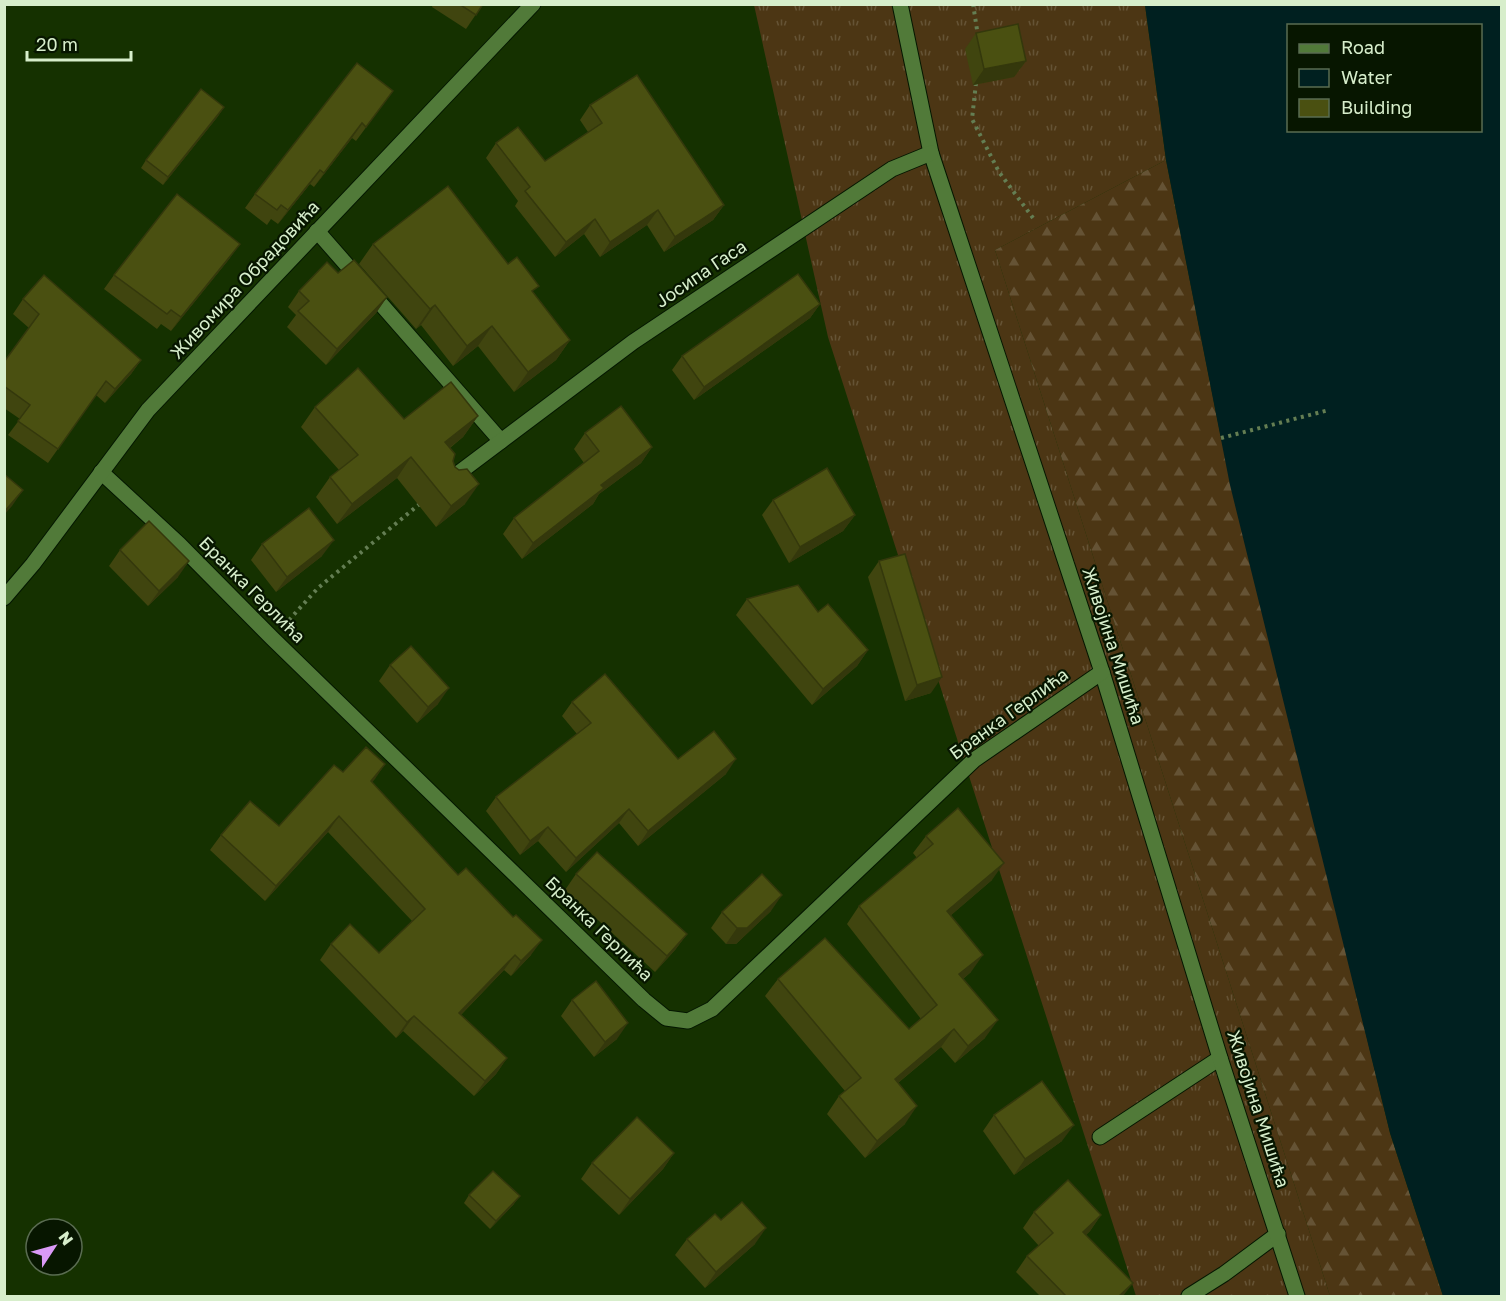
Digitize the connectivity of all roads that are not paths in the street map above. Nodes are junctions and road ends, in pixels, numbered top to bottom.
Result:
1 (533, 4) edge
2 (900, 4) edge
3 (931, 153) junction
4 (317, 231) junction
5 (501, 441) junction
6 (101, 472) junction
7 (448, 481) edge
8 (4, 598) edge
9 (1102, 672) junction
10 (1220, 1058) junction
11 (1100, 1137) dead end
12 (1278, 1234) junction
13 (1190, 1296) edge
14 (1298, 1296) edge

1 - 4 street, Живомира Обрадовића
2 - 3 street, Живојина Мишића
3 - 5 street, Јосипа Гаса
3 - 9 street, Живојина Мишића
4 - 5 street
4 - 6 street, Живомира Обрадовића
5 - 7 street, Јосипа Гаса
6 - 8 street, Живомира Обрадовића
6 - 9 street, Бранка Герлића
9 - 10 street, Живојина Мишића
10 - 11 street
10 - 12 street, Живојина Мишића
12 - 13 street
12 - 14 street, Живојина Мишића

